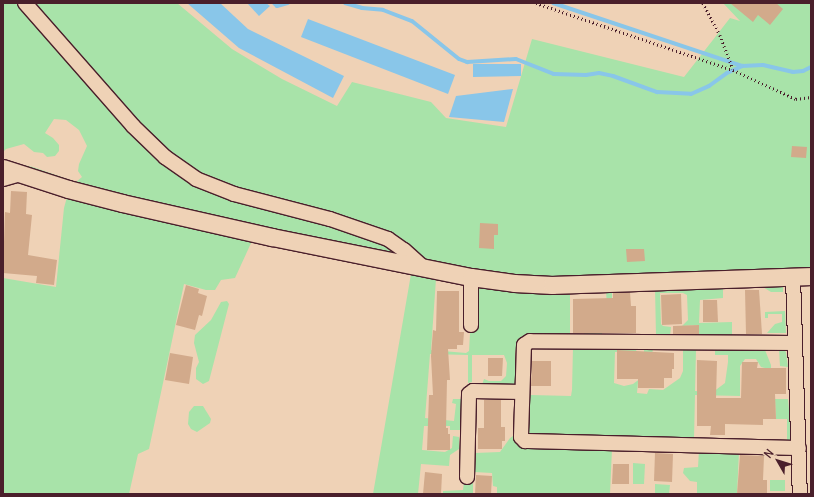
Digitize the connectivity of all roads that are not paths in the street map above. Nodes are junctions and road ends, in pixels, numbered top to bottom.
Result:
1 (25, 3) edge
2 (3, 168) edge
3 (21, 174) junction
4 (3, 179) edge
5 (425, 269) junction
6 (811, 276) edge
7 (471, 277) junction
8 (793, 277) junction
9 (471, 325) dead end
10 (795, 343) junction
11 (522, 392) junction
12 (799, 448) junction
13 (467, 477) dead end
14 (800, 494) edge

1 - 5 street
2 - 3 street
3 - 4 street
3 - 5 street
5 - 7 street
6 - 8 street
7 - 8 street
7 - 9 street
8 - 10 street
10 - 11 street
10 - 12 street
11 - 12 street
11 - 13 street
12 - 14 street

